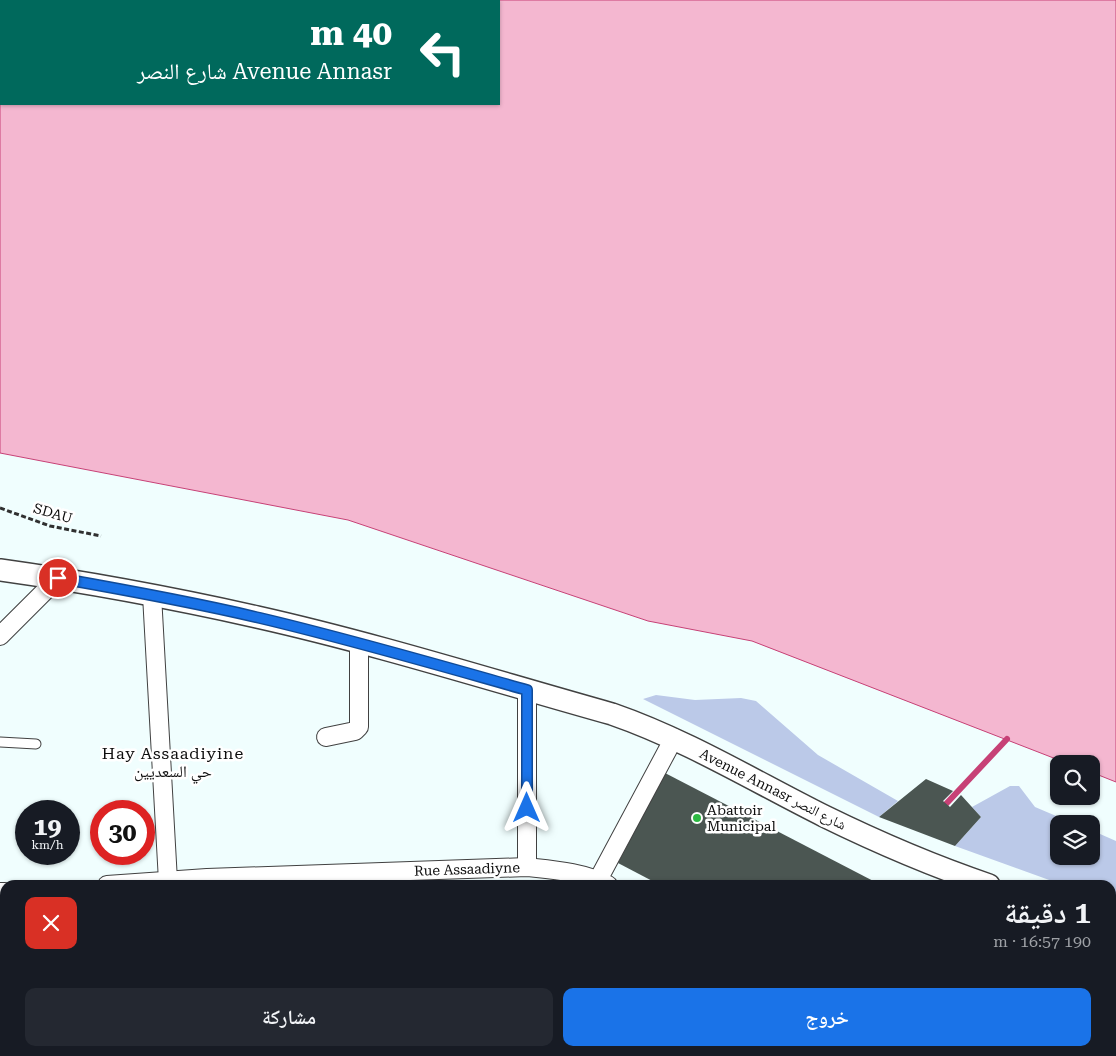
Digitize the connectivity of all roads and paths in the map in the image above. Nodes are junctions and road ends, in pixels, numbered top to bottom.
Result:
1 (0, 508) edge
2 (101, 536) dead end
3 (0, 570) edge
4 (58, 578) junction
5 (152, 595) junction
6 (0, 636) edge
7 (359, 643) junction
8 (527, 690) junction
9 (326, 737) dead end
10 (674, 738) junction
11 (0, 742) edge
12 (36, 744) dead end
13 (527, 866) junction
14 (567, 879) edge
15 (168, 880) edge
16 (247, 880) edge
17 (604, 880) edge
18 (976, 880) edge

1 - 2 path, SDAU
3 - 4 street, Avenue Annasr شارع النصر
4 - 5 street, Avenue Annasr شارع النصر
4 - 6 street
5 - 7 street, Avenue Annasr شارع النصر
5 - 15 street
7 - 8 street, Avenue Annasr شارع النصر
7 - 9 street
8 - 10 street, Avenue Annasr شارع النصر
8 - 13 street
10 - 17 street
10 - 18 street, Avenue Annasr شارع النصر
11 - 12 lane
13 - 14 street, Rue Assaadiyne
13 - 16 street, Rue Assaadiyne

